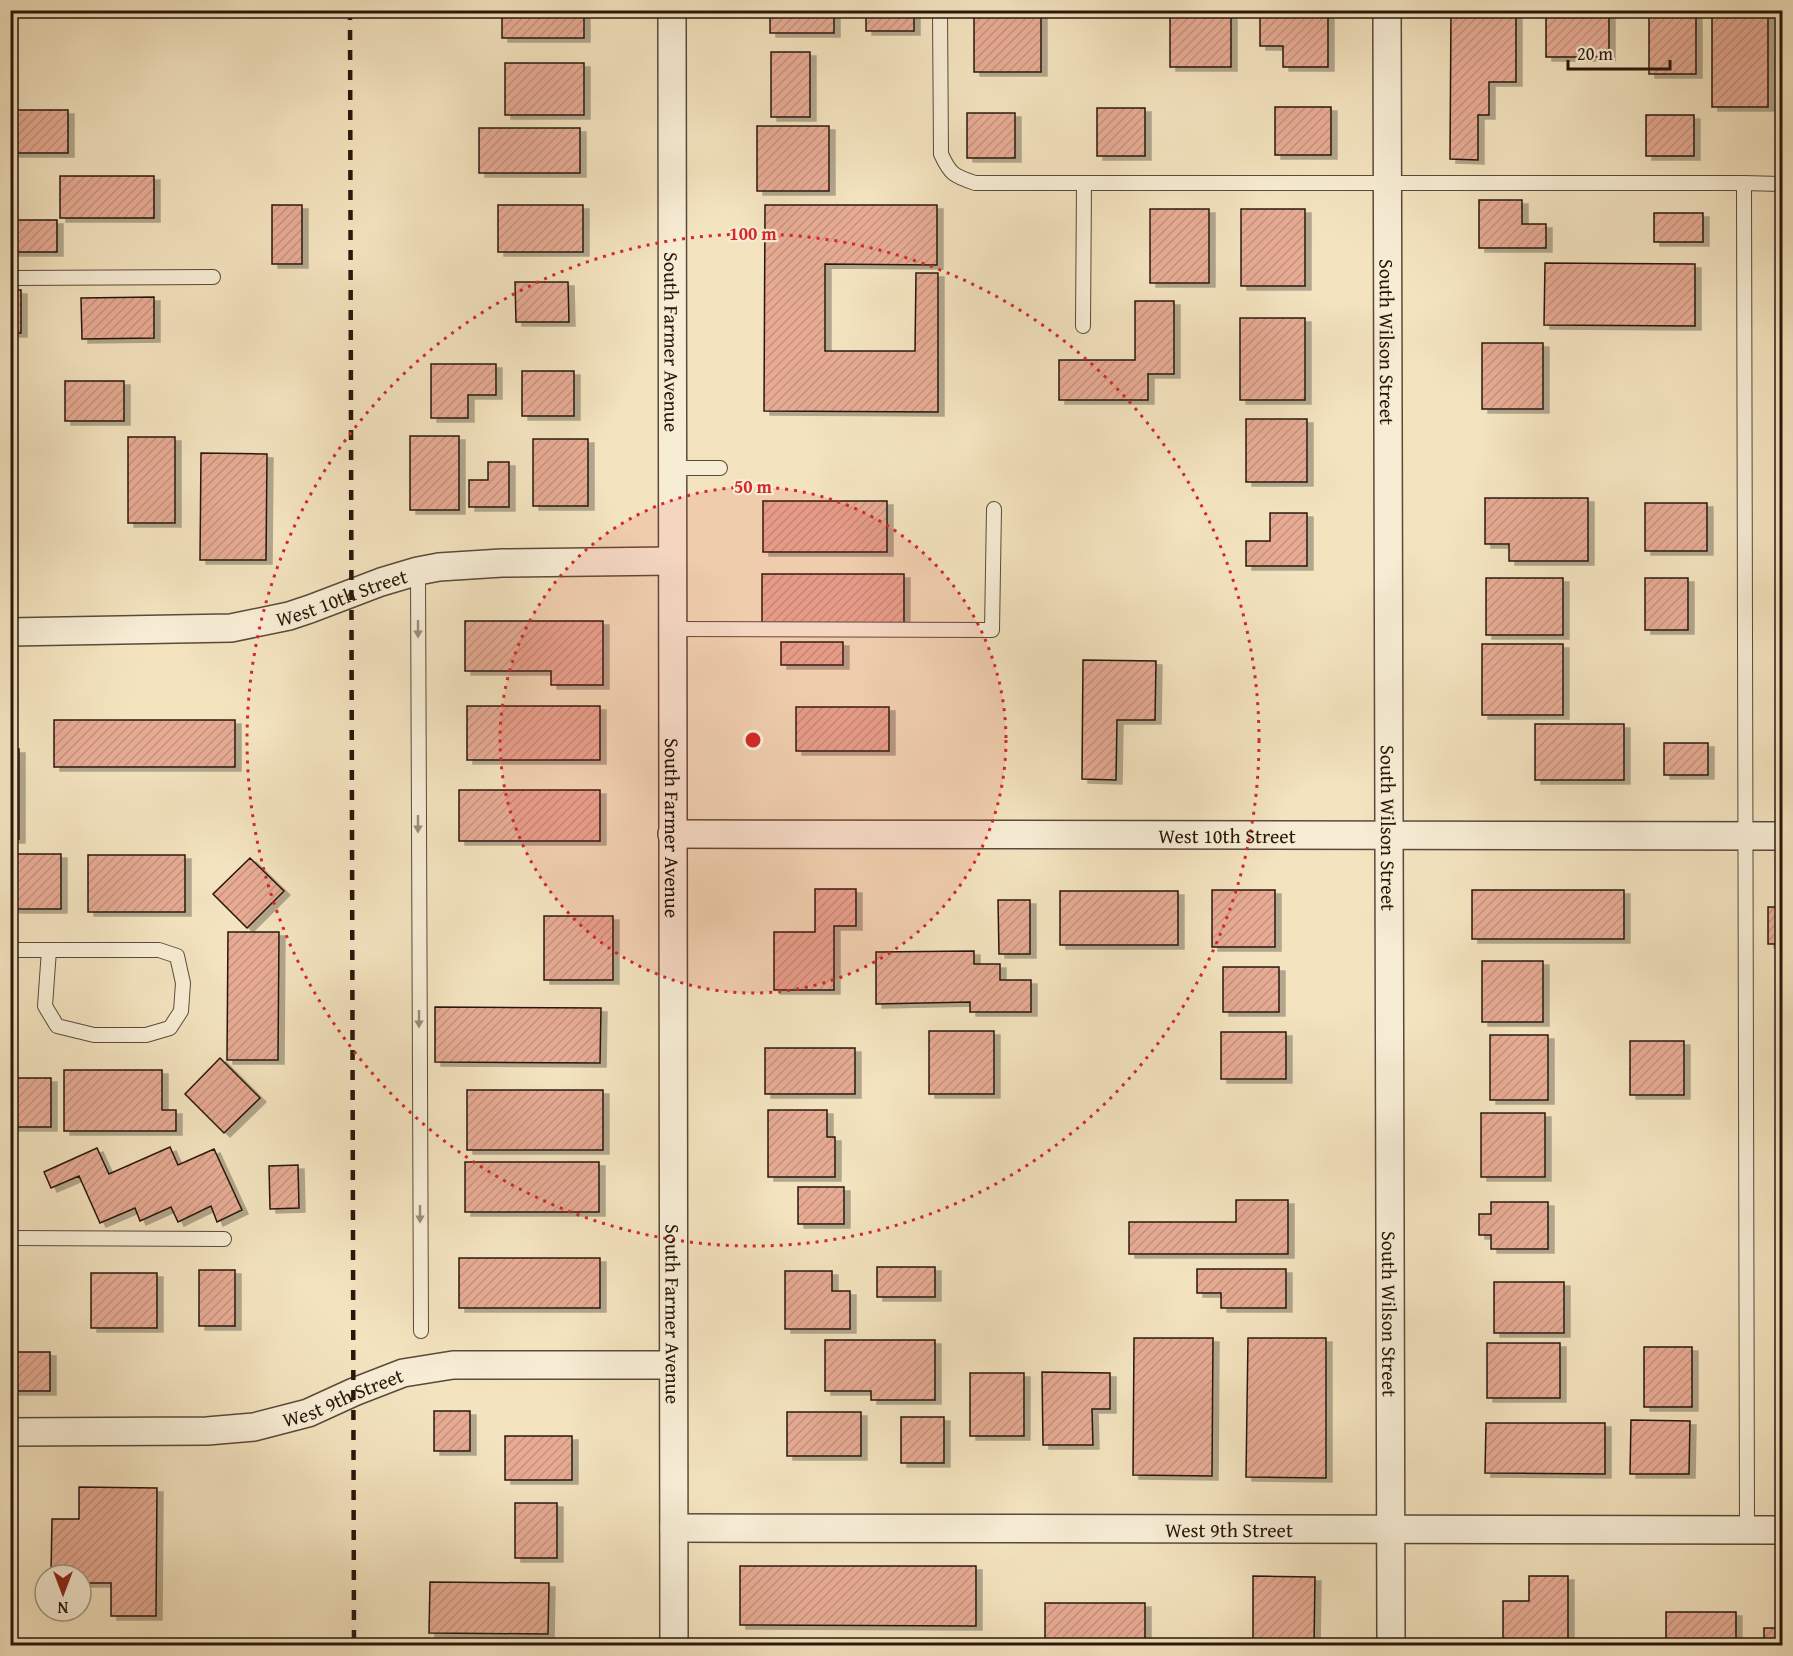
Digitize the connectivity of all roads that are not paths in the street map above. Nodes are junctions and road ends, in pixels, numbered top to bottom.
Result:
1 (672, 10) edge
2 (940, 10) edge
3 (1387, 10) edge
4 (1084, 183) junction
5 (1389, 183) junction
6 (1744, 183) junction
7 (1782, 184) edge
8 (213, 277) dead end
9 (10, 278) edge
10 (1083, 326) dead end
11 (672, 468) junction
12 (720, 468) dead end
13 (994, 509) dead end
14 (672, 561) junction
15 (418, 571) junction
16 (672, 629) junction
17 (10, 632) edge
18 (672, 834) junction
19 (1390, 834) junction
20 (1746, 835) junction
21 (1782, 836) edge
22 (10, 950) edge
23 (50, 950) junction
24 (10, 1238) edge
25 (224, 1239) dead end
26 (420, 1331) dead end
27 (673, 1365) junction
28 (10, 1432) edge
29 (674, 1528) junction
30 (1391, 1529) junction
31 (1747, 1530) junction
32 (1782, 1530) edge
33 (674, 1646) edge
34 (1391, 1646) edge

1 - 11 street, South Farmer Avenue
2 - 4 lane
3 - 5 street, South Wilson Street
4 - 5 lane
4 - 10 lane
5 - 6 lane
5 - 19 street, South Wilson Street
6 - 7 lane
6 - 20 lane
8 - 9 lane
11 - 12 lane
11 - 14 street, South Farmer Avenue
13 - 16 lane
14 - 15 street, West 10th Street
14 - 16 street, South Farmer Avenue
15 - 17 street, West 10th Street
15 -> 26 lane
16 - 18 street, South Farmer Avenue
18 - 19 street, West 10th Street
18 - 27 street, South Farmer Avenue
19 - 20 street, West 10th Street
19 - 30 street, South Wilson Street
20 - 21 street, West 10th Street
20 - 31 lane
22 - 23 lane
23 - 23 lane
24 - 25 lane
27 - 28 street, West 9th Street
27 - 29 street, South Farmer Avenue
29 - 30 street, West 9th Street
29 - 33 street, South Farmer Avenue
30 - 31 street, West 9th Street
30 - 34 street, South Wilson Street
31 - 32 street, West 9th Street

